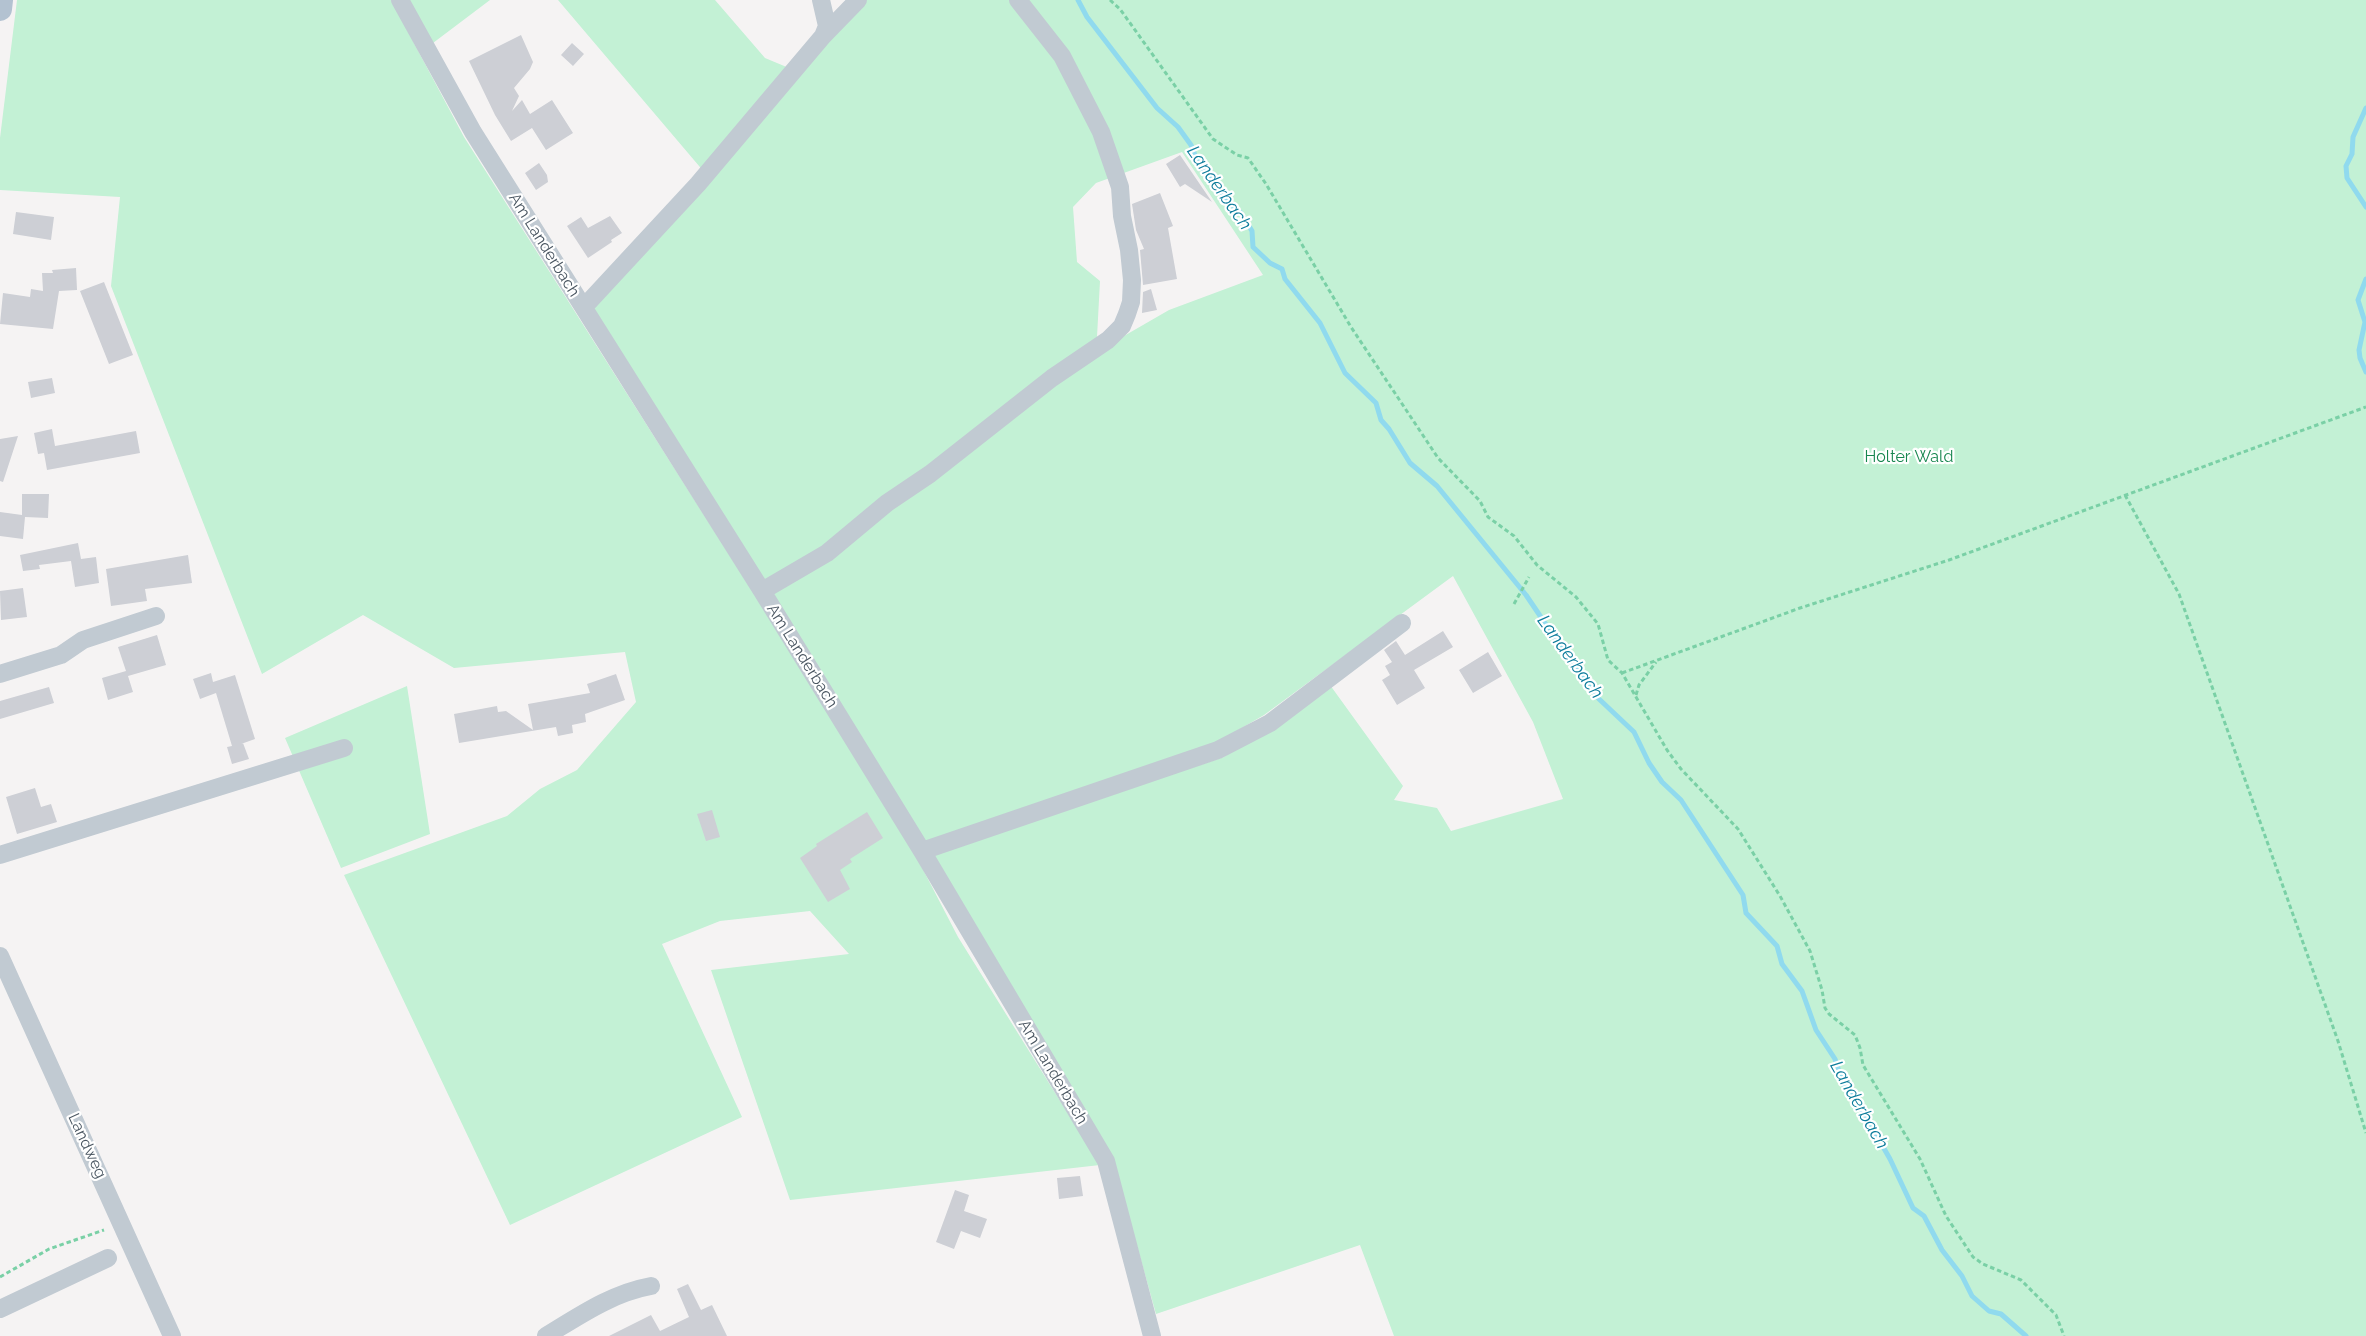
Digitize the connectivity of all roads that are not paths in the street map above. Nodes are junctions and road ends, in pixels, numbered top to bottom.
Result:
1 (1, 0) edge
2 (400, 0) edge
3 (821, 0) edge
4 (858, 0) edge
5 (1018, 0) edge
6 (0, 9) edge
7 (823, 36) junction
8 (584, 307) junction
9 (762, 591) junction
10 (156, 616) dead end
11 (1402, 623) dead end
12 (0, 674) edge
13 (344, 748) dead end
14 (922, 851) junction
15 (0, 855) edge
16 (0, 956) edge
17 (108, 1258) dead end
18 (651, 1286) dead end
19 (0, 1309) edge
20 (172, 1336) edge
21 (546, 1336) edge
22 (1152, 1336) edge

1 - 6 main road
2 - 8 street, Am Landerbach
3 - 7 street
4 - 7 street
5 - 9 street
7 - 8 street
8 - 9 street, Am Landerbach
9 - 14 street, Am Landerbach
10 - 12 street
11 - 14 street
13 - 15 street
14 - 22 street, Am Landerbach
16 - 20 street, Landweg
17 - 19 street
18 - 21 street

